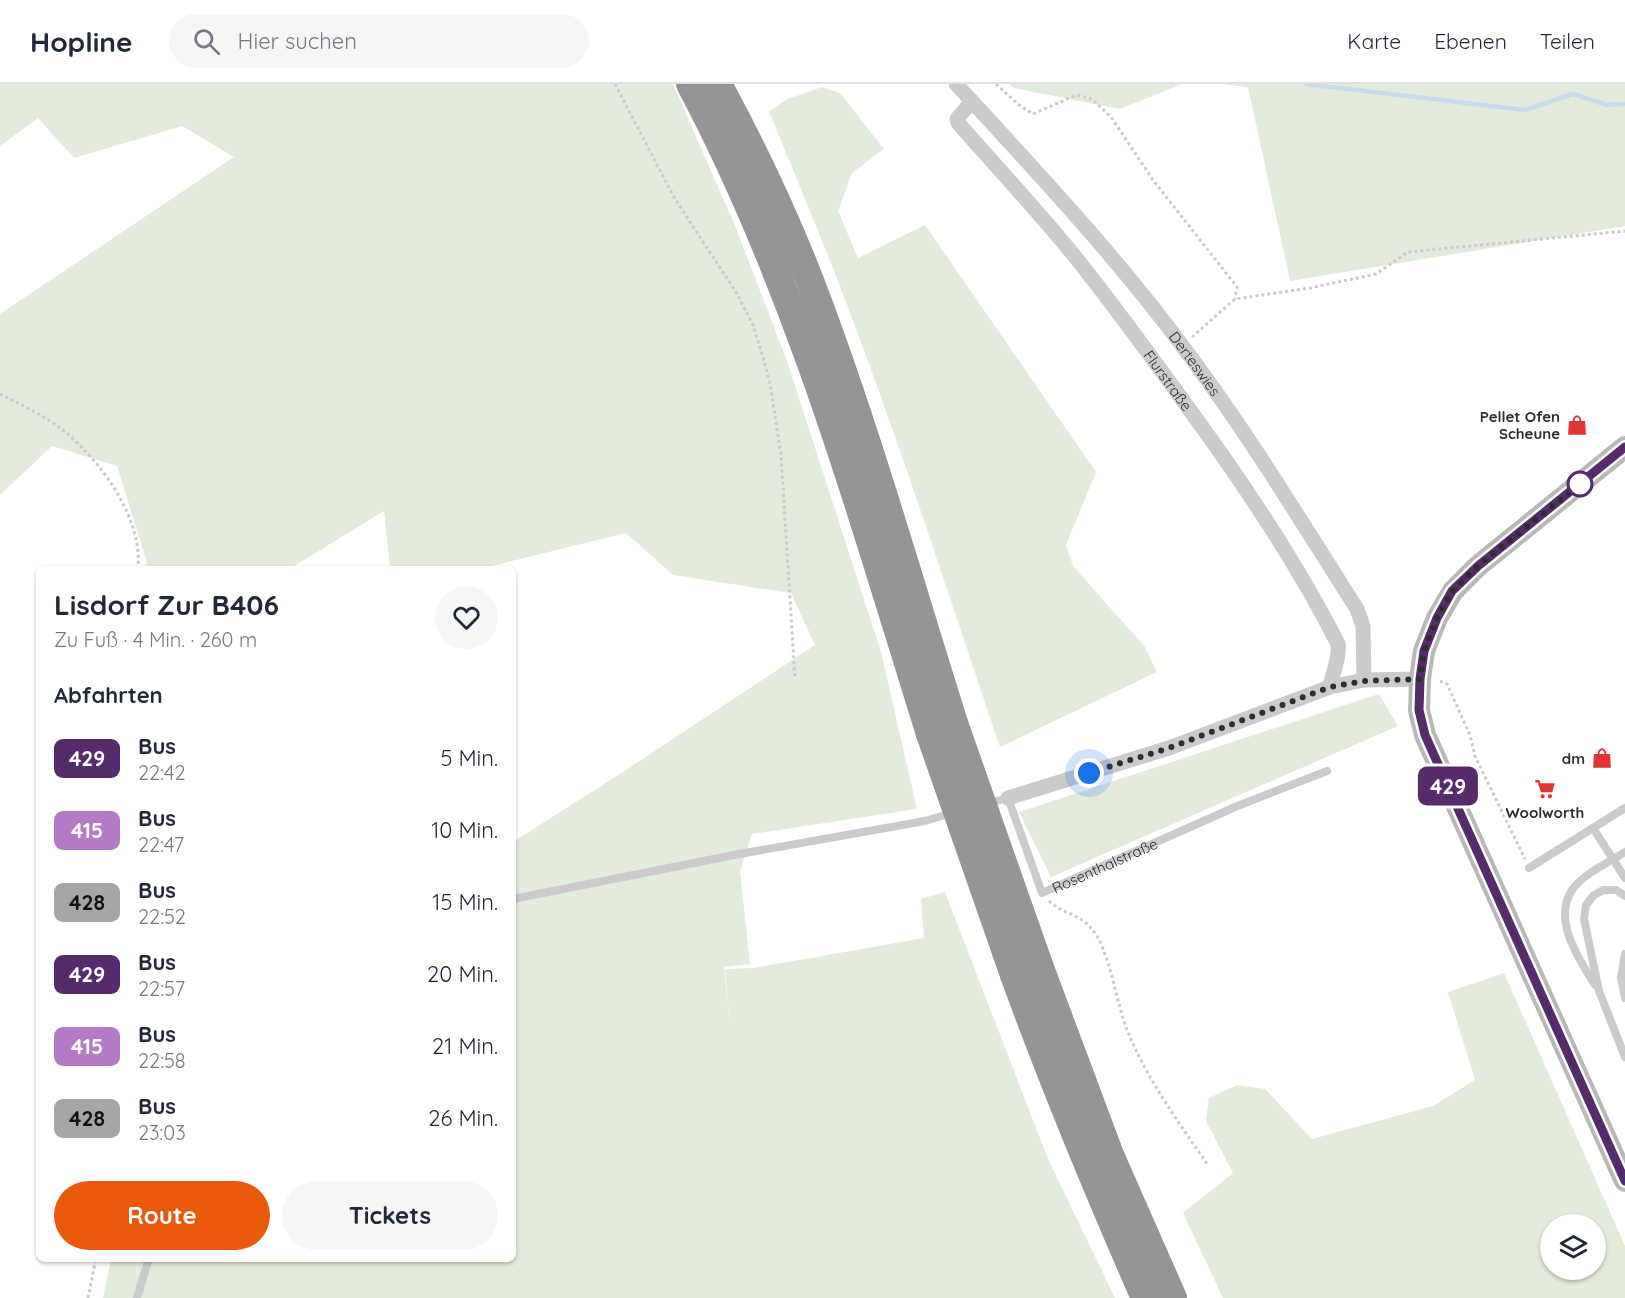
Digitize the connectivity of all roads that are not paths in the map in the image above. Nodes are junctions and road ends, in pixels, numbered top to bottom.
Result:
1 (690, 84) edge
2 (718, 84) edge
3 (957, 84) edge
4 (972, 101) junction
5 (1625, 447) edge
6 (1420, 679) junction
7 (1364, 681) junction
8 (1330, 687) junction
9 (943, 730) junction
10 (1327, 771) dead end
11 (1008, 798) junction
12 (977, 807) dead end
13 (1625, 808) edge
14 (967, 809) dead end
15 (1593, 828) junction
16 (1625, 852) edge
17 (1614, 859) junction
18 (1529, 868) road end
19 (1625, 878) edge
20 (1625, 896) edge
21 (516, 898) edge
22 (1625, 954) edge
23 (1026, 970) junction
24 (1599, 991) junction
25 (1625, 998) edge
26 (1625, 1057) edge
27 (1625, 1181) edge
28 (149, 1262) edge
29 (137, 1298) edge
30 (1145, 1298) edge
31 (1173, 1298) edge

1 - 9 highway
2 - 9 highway
3 - 4 street, Derteswies
4 - 7 street, Derteswies
4 - 8 street, Flurstraße
5 - 6 main road
6 - 7 street
6 - 27 main road
7 - 8 street
8 - 11 street
9 - 23 highway, bridge
10 - 11 lane, Rosenthalstraße
11 - 12 lane
13 - 15 lane
14 - 21 lane
15 - 17 lane
15 - 18 lane
16 - 17 lane
17 - 19 lane
17 - 24 lane
20 - 24 lane
22 - 25 lane
23 - 30 highway
23 - 31 highway
24 - 26 lane
28 - 29 lane

